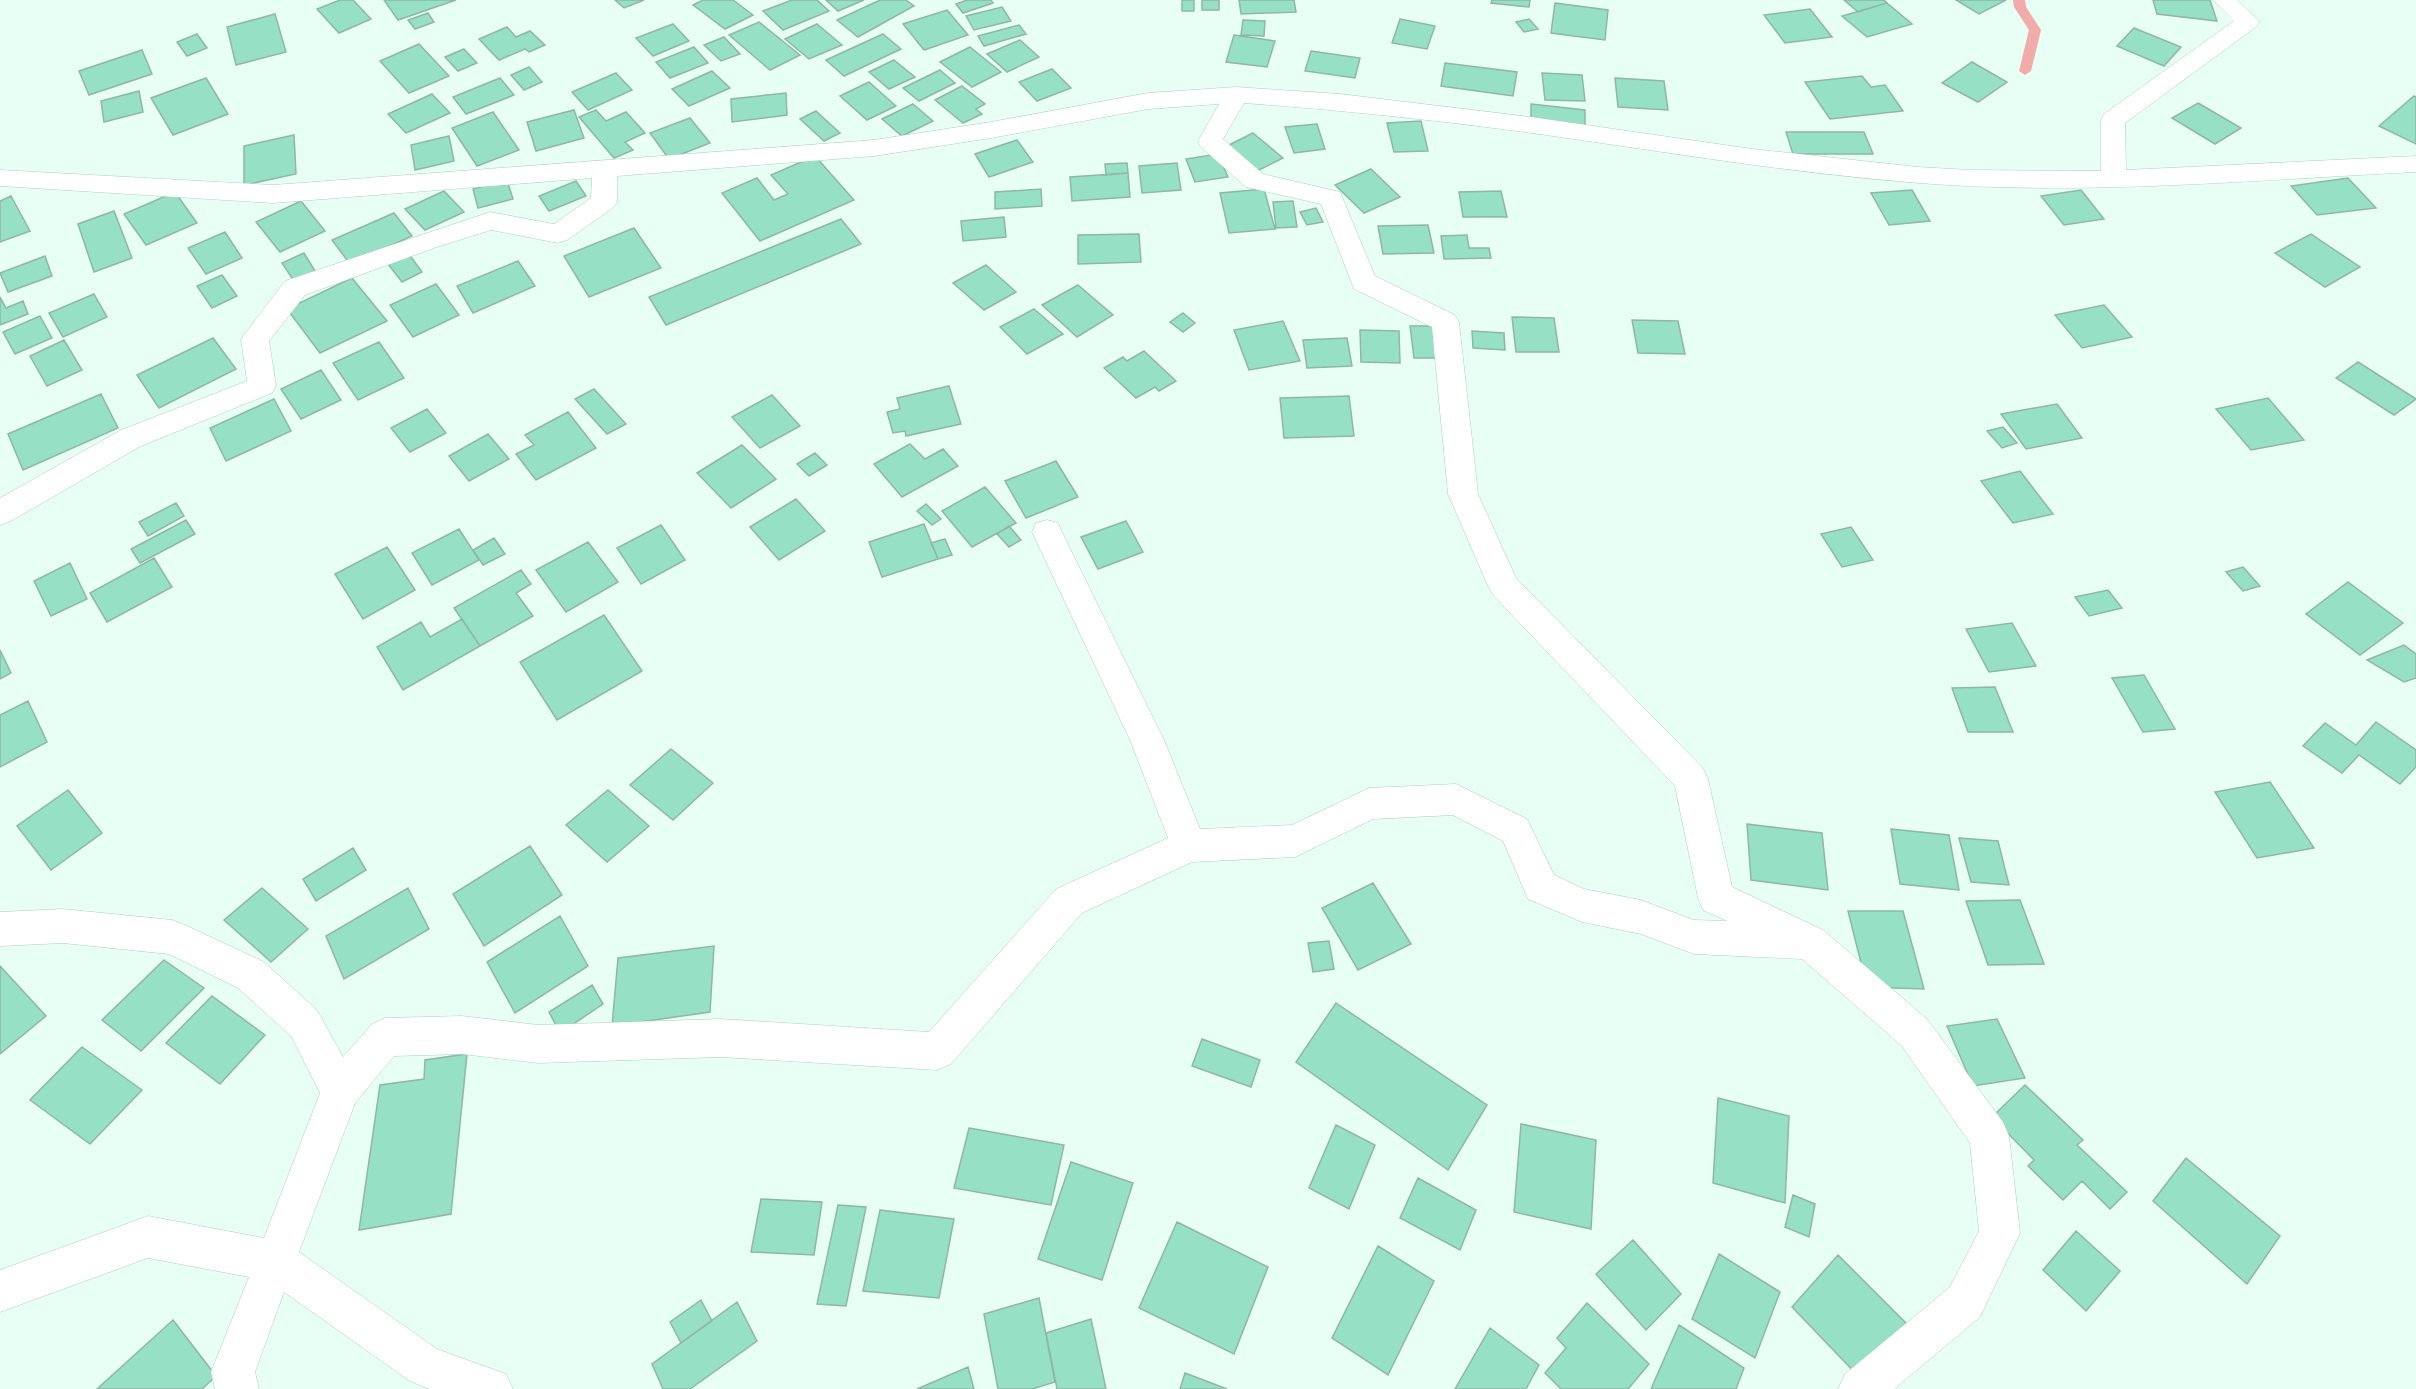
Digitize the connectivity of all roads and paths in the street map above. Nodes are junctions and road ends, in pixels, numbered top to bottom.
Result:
1 (2224, 0) edge
2 (1236, 94) junction
3 (2416, 164) edge
4 (605, 167) junction
5 (0, 178) edge
6 (2114, 179) junction
7 (0, 513) edge
8 (1047, 532) dead end
9 (1189, 846) junction
10 (0, 928) edge
11 (1810, 942) junction
12 (340, 1091) junction
13 (276, 1261) junction
14 (0, 1291) edge
15 (237, 1389) edge
16 (491, 1389) edge
17 (1860, 1389) edge

1 - 6 street
2 - 4 street
2 - 6 street
2 - 11 street
3 - 6 street
4 - 5 street
4 - 7 street
8 - 9 street
9 - 11 street
9 - 12 street
10 - 12 street
11 - 17 street
12 - 13 street
13 - 14 street
13 - 15 street
13 - 16 street

